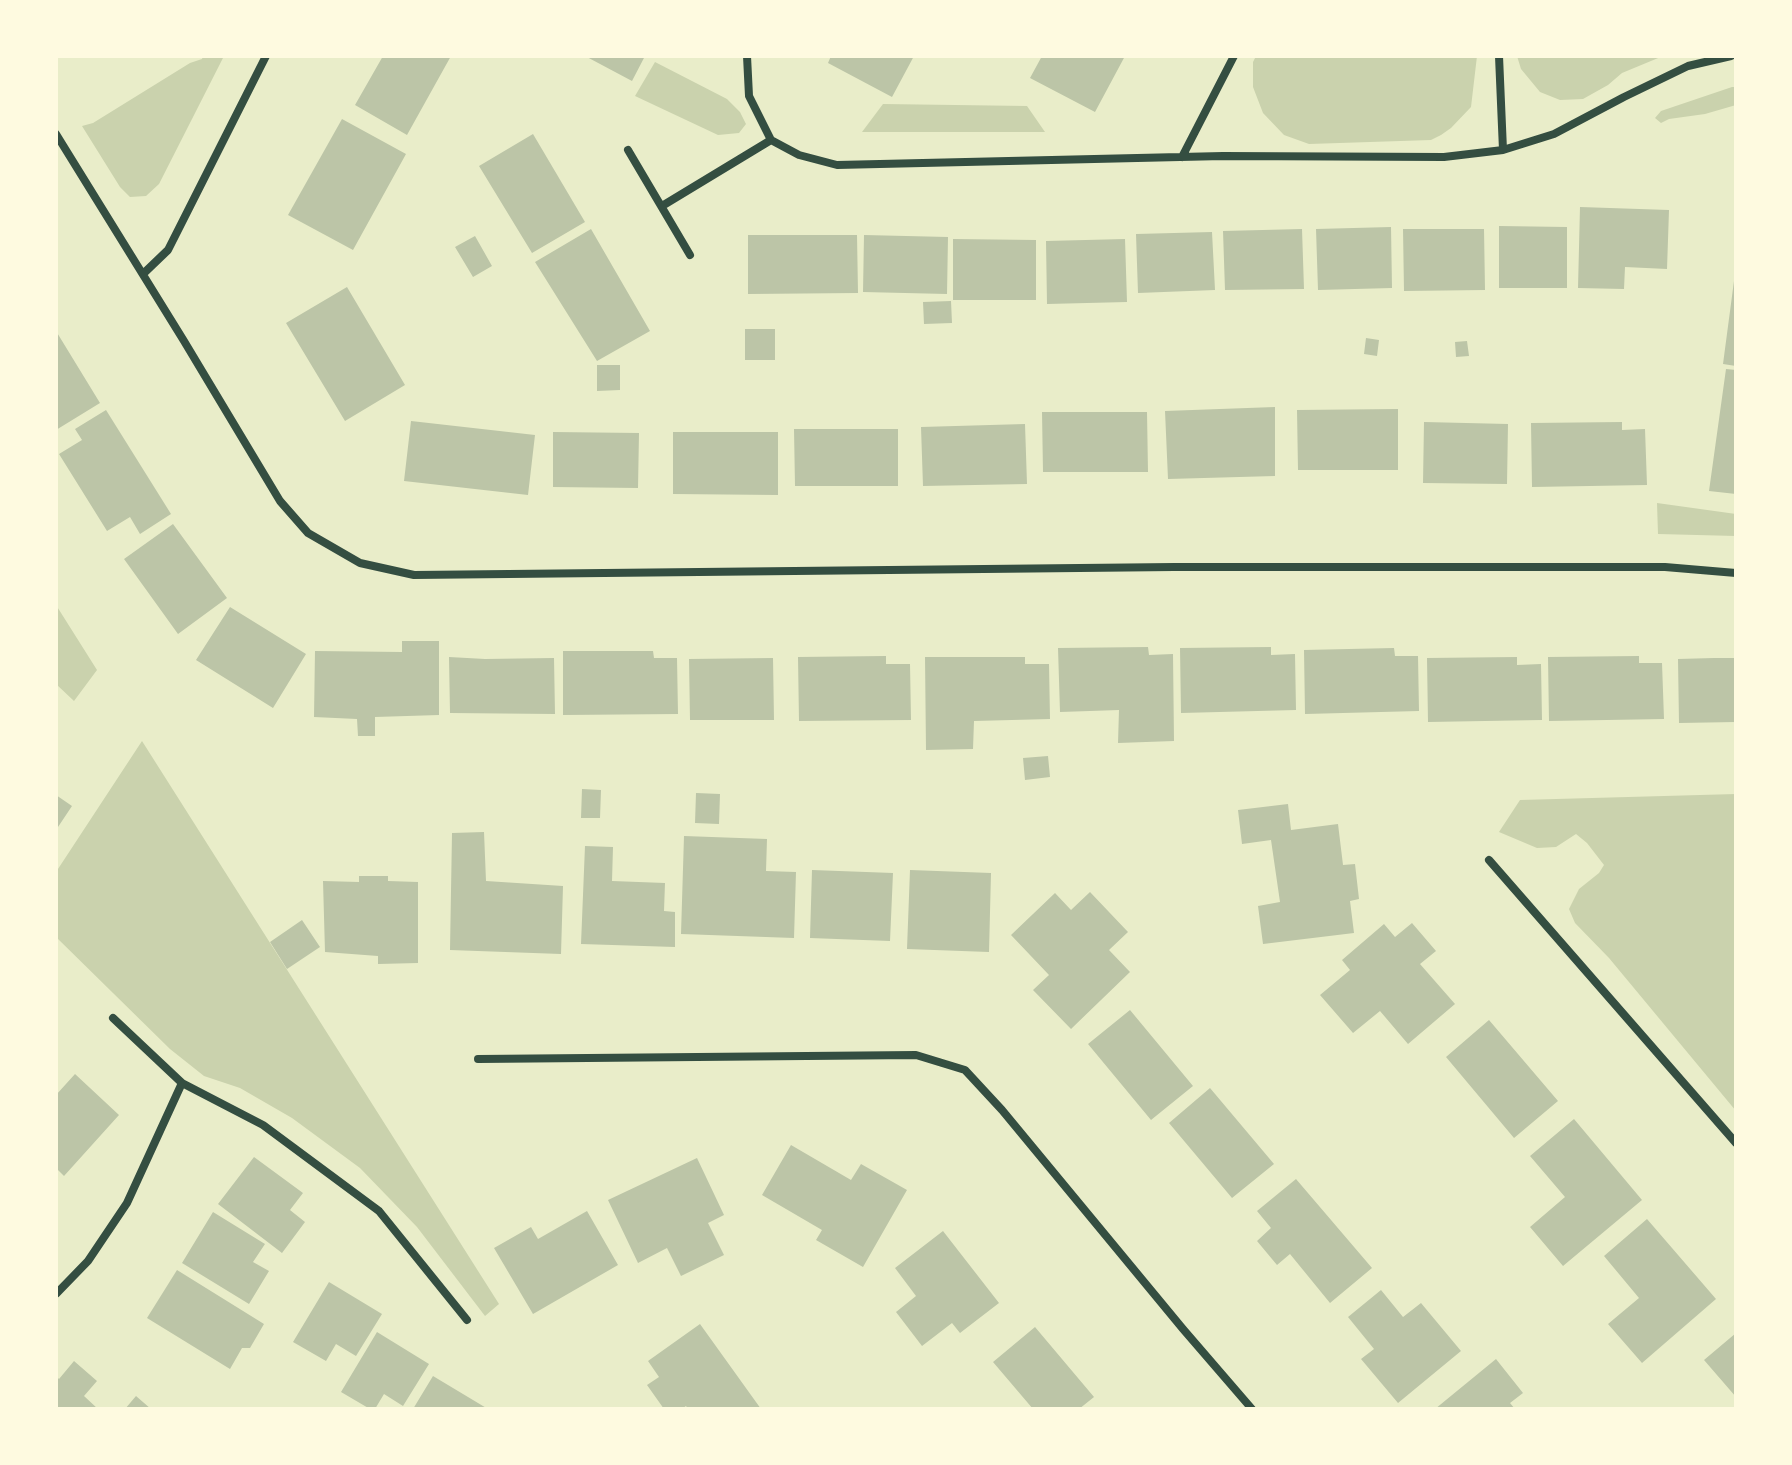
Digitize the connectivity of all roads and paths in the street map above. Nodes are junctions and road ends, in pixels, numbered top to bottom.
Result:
1 (266, 56) edge
2 (747, 56) edge
3 (1234, 56) edge
4 (1499, 56) edge
5 (1731, 56) edge
6 (56, 134) edge
7 (771, 140) junction
8 (628, 150) dead end
9 (1503, 150) junction
10 (1182, 157) junction
11 (662, 206) junction
12 (690, 255) dead end
13 (143, 274) junction
14 (1736, 573) edge
15 (1489, 860) dead end
16 (113, 1018) dead end
17 (478, 1059) dead end
18 (182, 1083) junction
19 (1736, 1143) edge
20 (56, 1294) edge
21 (467, 1320) dead end
22 (1252, 1409) edge

1 - 13 street
2 - 7 street
3 - 10 street
4 - 9 street
5 - 9 street
6 - 13 street
7 - 10 street
7 - 11 street
8 - 11 street
9 - 10 street
11 - 12 street
13 - 14 street
15 - 19 street
16 - 18 street
17 - 22 street
18 - 20 street
18 - 21 street

